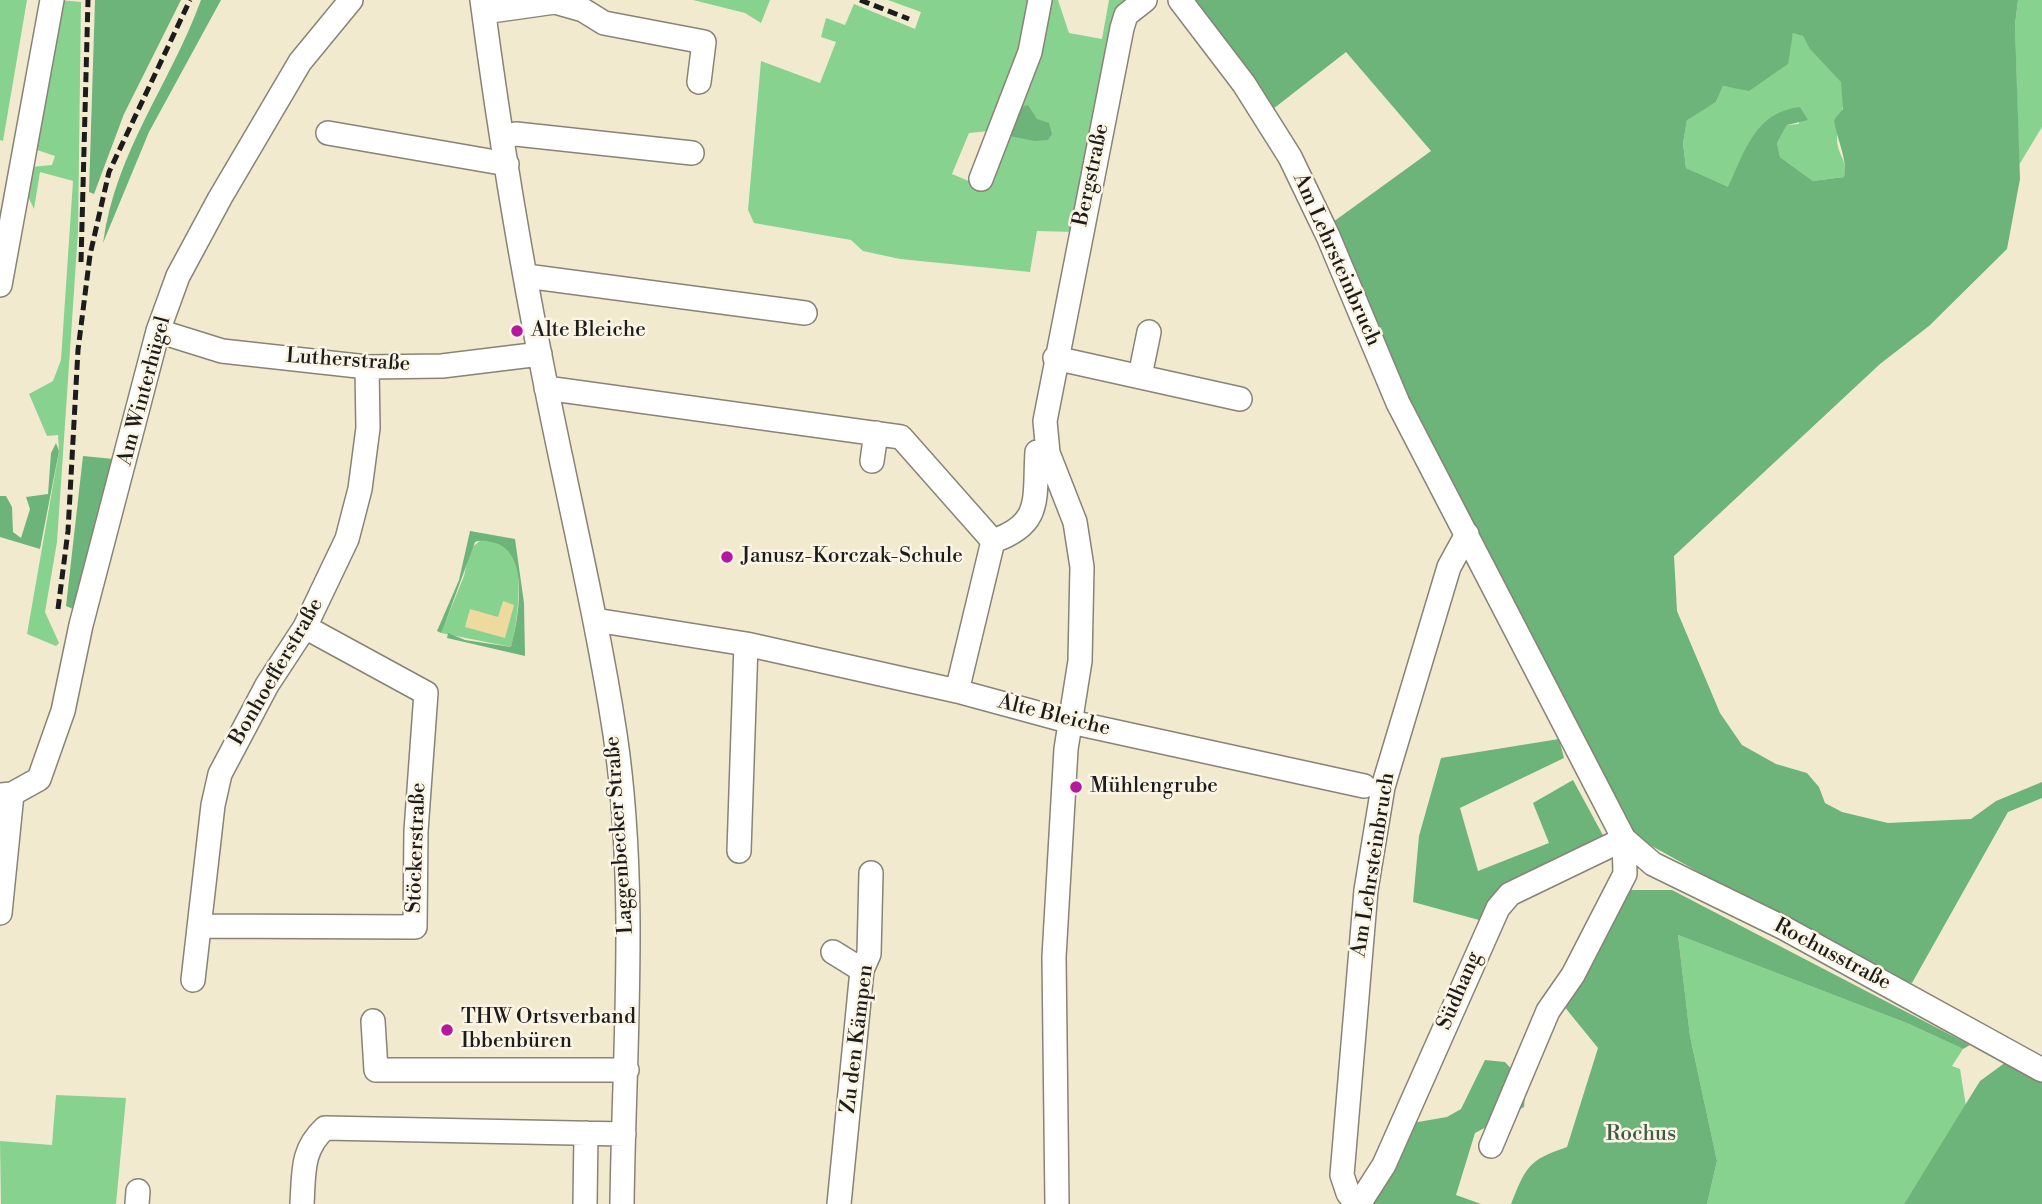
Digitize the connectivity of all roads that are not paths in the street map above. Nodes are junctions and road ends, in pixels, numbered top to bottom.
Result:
1 (52, 0) edge
2 (351, 0) edge
3 (1040, 0) edge
4 (1145, 0) edge
5 (1180, 0) edge
6 (483, 6) edge
7 (699, 82) dead end
8 (328, 133) dead end
9 (502, 137) junction
10 (692, 153) dead end
11 (507, 164) junction
12 (981, 179) dead end
13 (526, 276) junction
14 (0, 285) edge
15 (805, 313) dead end
16 (158, 331) junction
17 (1149, 332) dead end
18 (540, 354) junction
19 (1055, 358) junction
20 (367, 367) junction
21 (1140, 376) junction
22 (546, 388) junction
23 (1240, 399) dead end
24 (876, 433) junction
25 (1037, 452) dead end
26 (872, 461) dead end
27 (1467, 534) junction
28 (993, 541) junction
29 (595, 620) junction
30 (305, 627) junction
31 (746, 644) junction
32 (957, 691) junction
33 (1071, 722) junction
34 (1364, 786) dead end
35 (6, 794) edge
36 (1624, 839) junction
37 (739, 851) dead end
38 (871, 873) dead end
39 (0, 914) edge
40 (201, 926) junction
41 (833, 952) dead end
42 (862, 970) junction
43 (193, 980) dead end
44 (373, 1021) dead end
45 (627, 1070) junction
46 (2042, 1070) edge
47 (586, 1133) junction
48 (624, 1134) junction
49 (1491, 1146) dead end
50 (302, 1204) edge
51 (585, 1204) edge
52 (622, 1204) edge
53 (839, 1204) edge
54 (1057, 1204) edge
55 (1358, 1204) edge

1 - 14 street
2 - 16 street, Am Winterhügel
3 - 12 street
4 - 19 street, Bergstraße
5 - 27 street, Am Lehrsteinbruch
6 - 7 street
6 - 9 street, Laggenbecker Straße
8 - 11 street
9 - 10 street
9 - 11 street, Laggenbecker Straße
11 - 13 street, Laggenbecker Straße
13 - 15 street
13 - 18 street, Laggenbecker Straße
16 - 20 street, Lutherstraße
16 - 35 street, Am Winterhügel
17 - 21 street
18 - 20 street, Lutherstraße
18 - 22 street, Laggenbecker Straße
19 - 21 street
19 - 33 street, Bergstraße
20 - 30 street, Bonhoefferstraße
21 - 23 street
22 - 24 street
22 - 29 street, Laggenbecker Straße
24 - 26 street
24 - 28 street
25 - 28 street
27 - 36 street, Am Lehrsteinbruch
27 - 55 street, Am Lehrsteinbruch
28 - 32 street
29 - 31 street, Alte Bleiche
29 - 45 street, Laggenbecker Straße
30 - 40 street, Bonhoefferstraße
30 - 40 street, Stöckerstraße
31 - 32 street, Alte Bleiche
31 - 37 street
32 - 33 street, Alte Bleiche
33 - 34 street, Alte Bleiche
33 - 54 street
35 - 39 street
36 - 46 street, Rochusstraße
36 - 49 street
36 - 55 street, Südhang
38 - 42 street, Zu den Kämpen
40 - 43 street, Bonhoefferstraße
41 - 42 street
42 - 53 street, Zu den Kämpen
44 - 45 street
45 - 48 street, Laggenbecker Straße
47 - 48 street
47 - 50 street
47 - 51 street
48 - 52 street, Laggenbecker Straße

